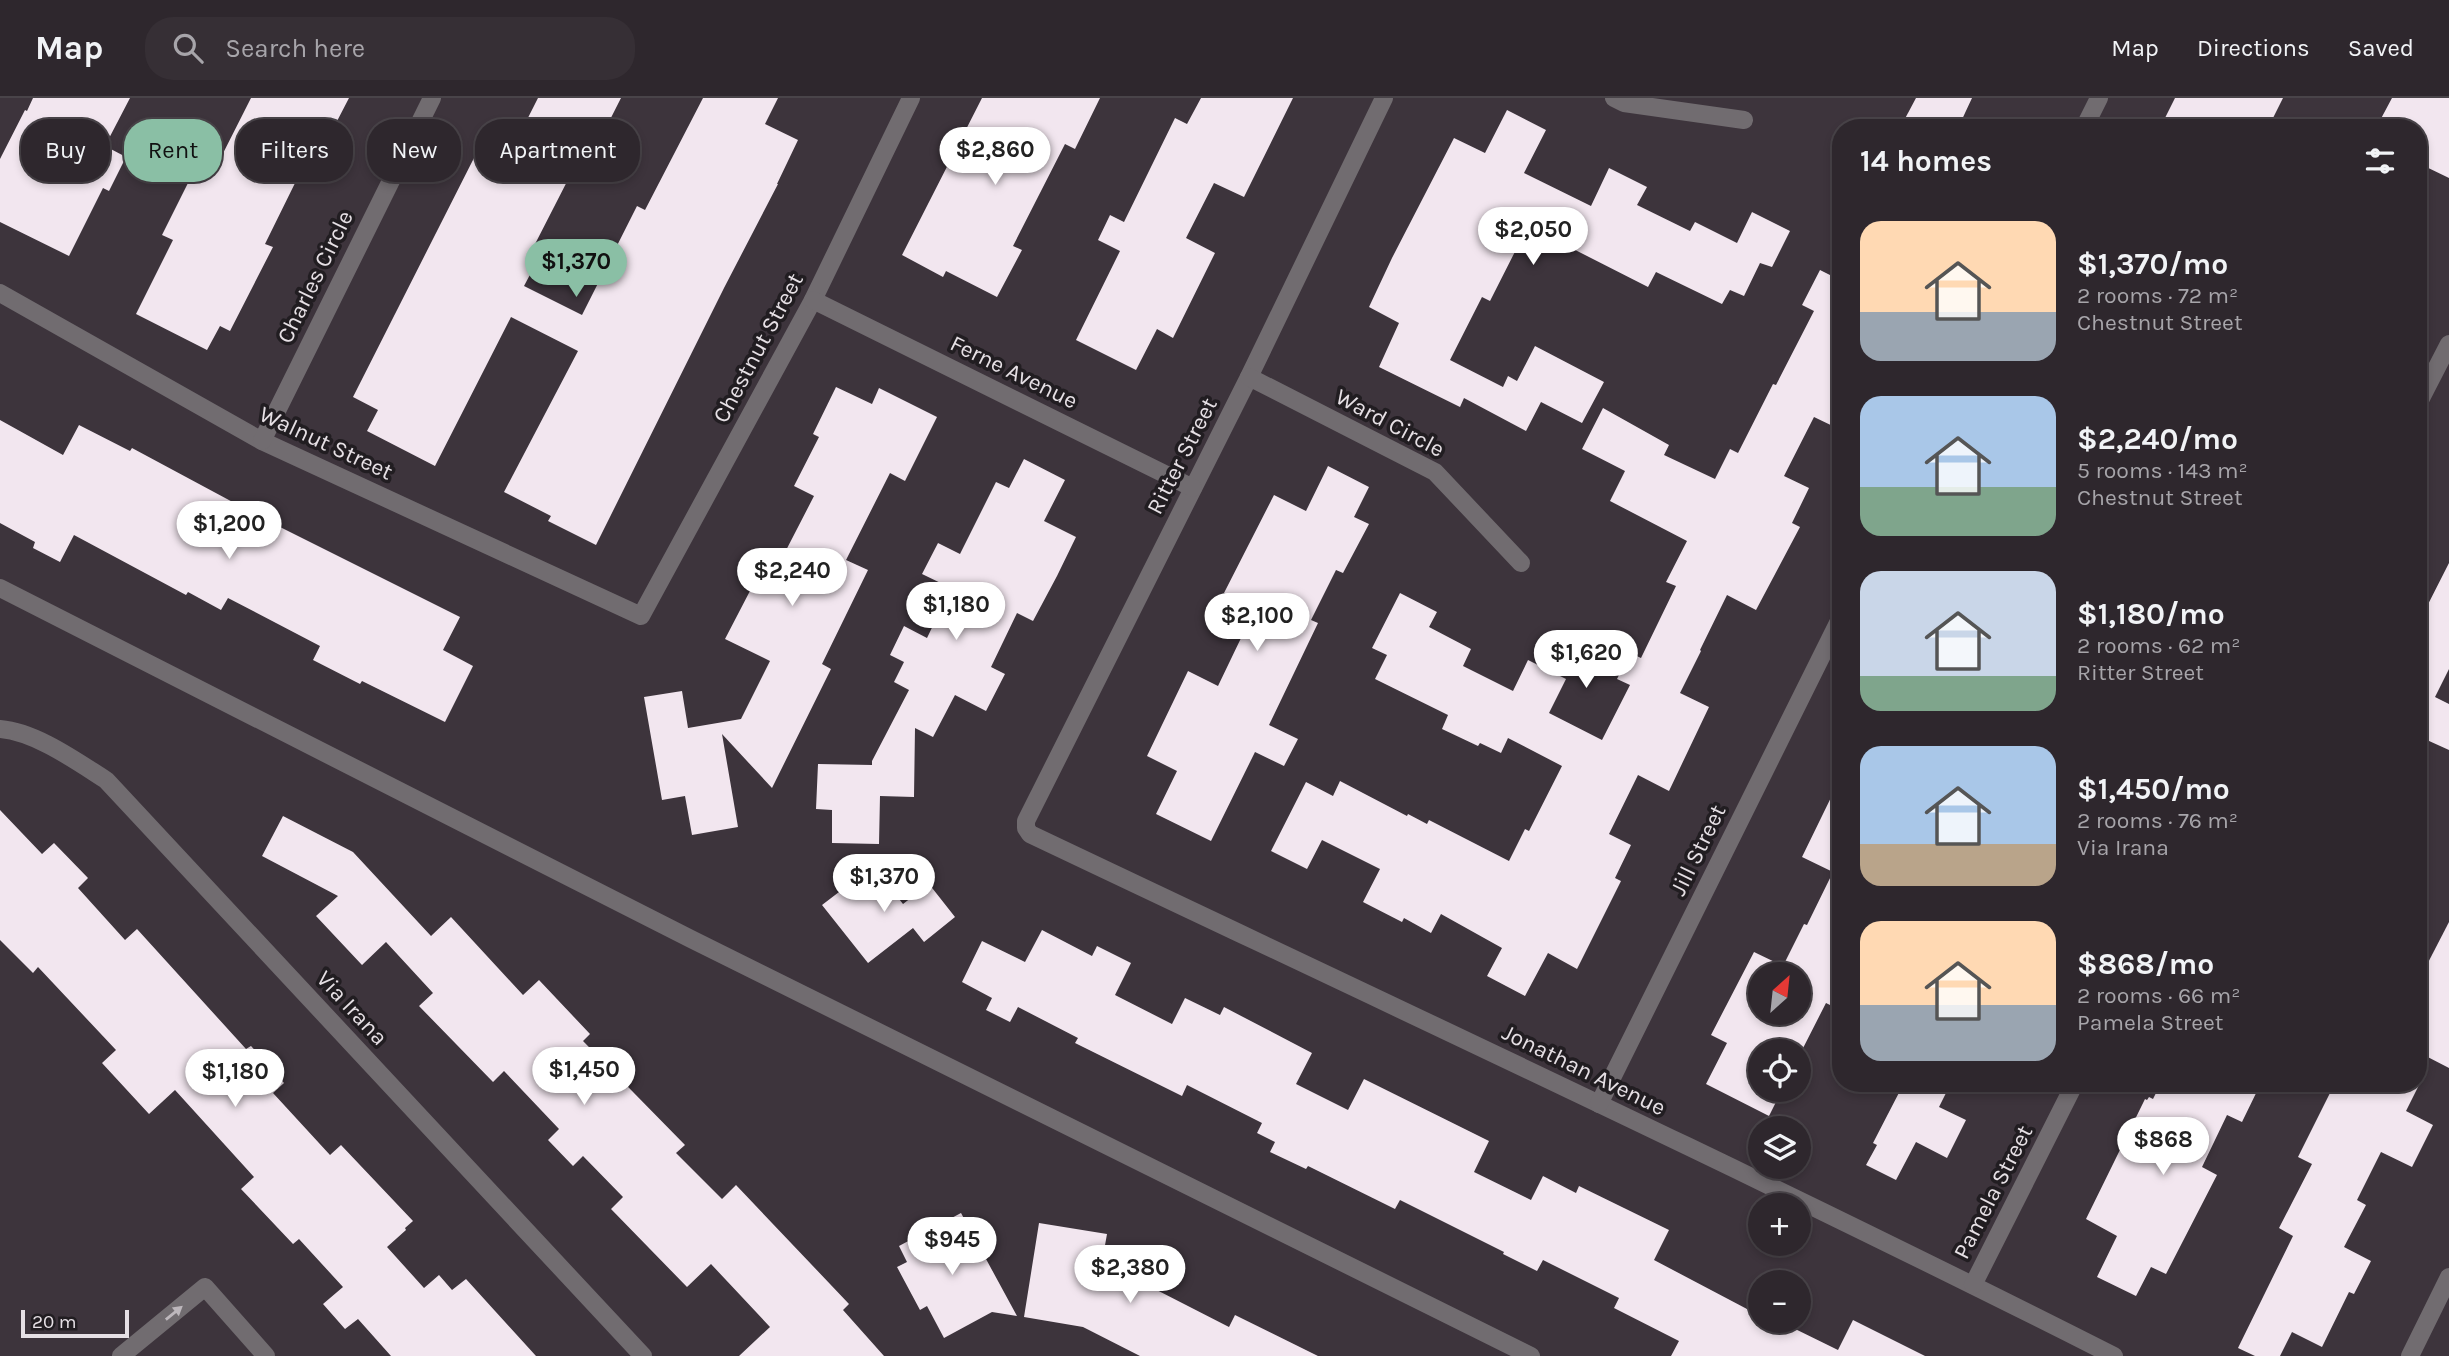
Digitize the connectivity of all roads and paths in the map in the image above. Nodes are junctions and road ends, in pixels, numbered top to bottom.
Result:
1 (432, 98) edge
2 (911, 98) edge
3 (1384, 98) edge
4 (1614, 98) edge
5 (2099, 98) edge
6 (2088, 119) edge
7 (1744, 120) dead end
8 (0, 293) edge
9 (813, 300) junction
10 (2449, 344) edge
11 (1249, 377) junction
12 (2427, 387) edge
13 (261, 441) junction
14 (1193, 488) junction
15 (1521, 563) dead end
16 (0, 588) edge
17 (641, 616) joint
18 (1832, 635) edge
19 (0, 729) edge
20 (1030, 834) joint
21 (2070, 1092) edge
22 (1600, 1104) junction
23 (2449, 1277) edge
24 (1973, 1285) junction
25 (121, 1356) edge
26 (266, 1356) edge
27 (643, 1356) edge
28 (1531, 1356) edge
29 (2114, 1356) edge
30 (2410, 1356) edge

1 - 13 street, Charles Circle
2 - 9 street, Chestnut Street
3 - 11 street, Ritter Street
4 - 7 street
5 - 6 street
8 - 13 street, Walnut Street
9 - 14 street, Ferne Avenue
9 - 17 street, Chestnut Street
10 - 12 street
11 - 14 street, Ritter Street
11 - 15 street, Ward Circle
13 - 17 street, Walnut Street
14 - 20 street, Ritter Street
16 - 28 street
18 - 22 street, Jill Street
19 - 27 street, Via Irana
20 - 22 street, Jonathan Avenue
21 - 24 street, Pamela Street
22 - 24 street, Jonathan Avenue
23 - 30 street
24 - 29 street, Jonathan Avenue
25 -> 26 street

